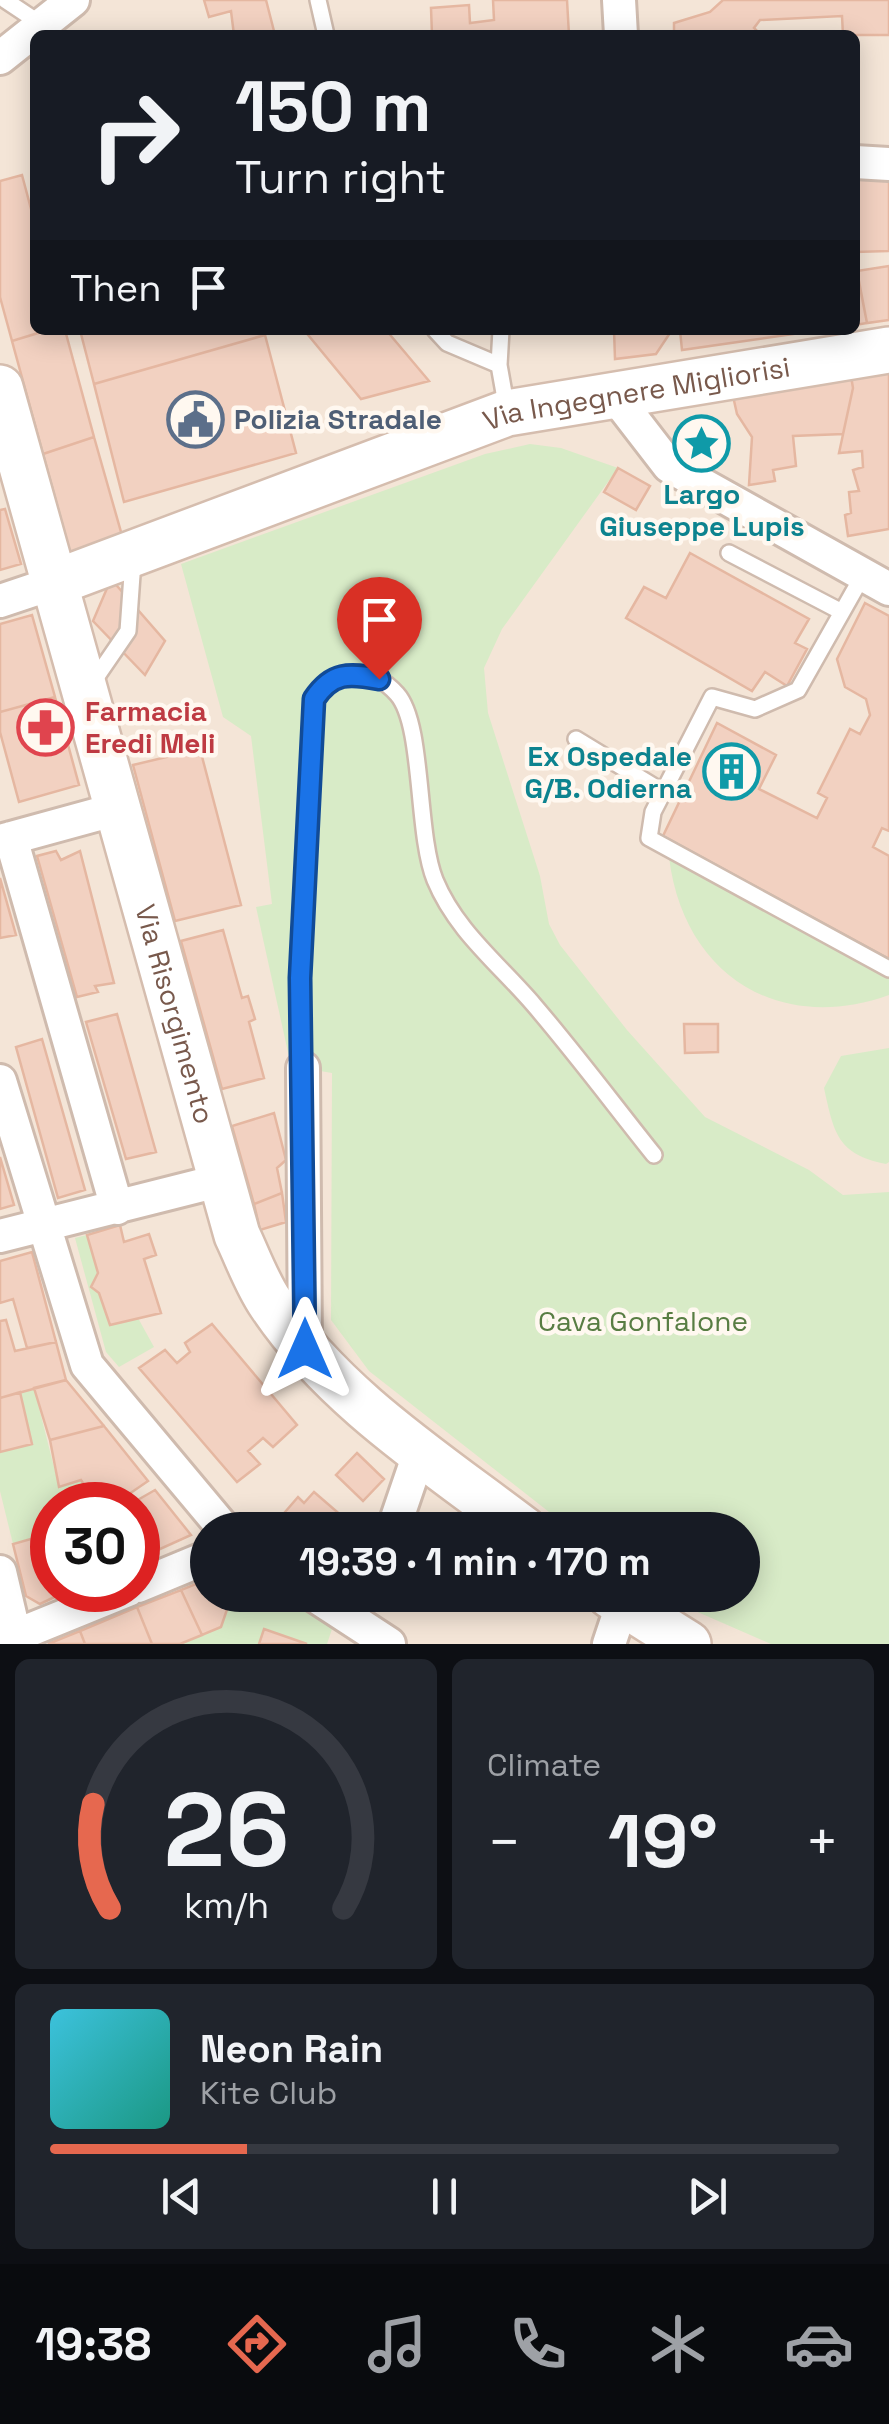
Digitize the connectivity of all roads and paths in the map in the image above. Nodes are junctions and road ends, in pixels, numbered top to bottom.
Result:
1 (4, 0) edge
2 (318, 0) edge
3 (55, 9) edge
4 (325, 30) edge
5 (4, 49) edge
6 (860, 162) edge
7 (889, 164) edge
8 (440, 335) edge
9 (501, 335) edge
10 (889, 350) edge
11 (499, 365) junction
12 (0, 388) edge
13 (615, 396) junction
14 (508, 414) junction
15 (729, 552) dead end
16 (134, 553) junction
17 (870, 571) edge
18 (54, 583) junction
19 (0, 600) edge
20 (842, 612) junction
21 (85, 694) junction
22 (576, 739) dead end
23 (663, 792) junction
24 (116, 809) junction
25 (5, 840) edge
26 (889, 969) edge
27 (303, 1068) joint
28 (0, 1081) edge
29 (654, 1155) dead end
30 (218, 1181) junction
31 (117, 1208) junction
32 (42, 1228) junction
33 (0, 1236) edge
34 (305, 1349) junction
35 (420, 1451) junction
36 (210, 1512) edge
37 (399, 1512) edge
38 (500, 1512) edge
39 (190, 1564) edge
40 (0, 1572) edge
41 (160, 1577) edge
42 (74, 1612) edge
43 (614, 1615) edge
44 (362, 1622) edge
45 (8, 1639) edge
46 (389, 1644) edge
47 (688, 1644) edge

1 - 3 lane
2 - 4 lane
3 - 5 street
6 - 7 street
8 - 11 lane
9 - 11 lane
10 - 13 main road, Via Ingegnere Migliorisi
11 - 14 lane
12 - 18 main road, Via Risorgimento
13 - 14 main road, Via Ingegnere Migliorisi
13 - 17 street
14 - 16 main road, Via Ingegnere Migliorisi
15 - 20 lane
16 - 18 main road, Via Ingegnere Migliorisi
16 - 21 lane
17 - 20 lane
18 - 19 street
18 - 21 main road, Via Risorgimento
20 - 23 lane
21 - 24 main road, Via Risorgimento
22 - 23 lane
23 - 26 lane
24 - 25 street
24 - 30 main road, Via Risorgimento
25 - 31 street
27 - 29 lane
27 - 34 street
28 - 32 street
30 - 31 street
30 - 34 main road, Via Risorgimento
31 - 32 street
32 - 33 street
32 - 36 street
34 - 35 main road, Via Risorgimento
35 - 37 street
35 - 38 main road, Via Risorgimento
39 - 41 street
40 - 45 street
42 - 45 street
43 - 47 main road
44 - 46 street

